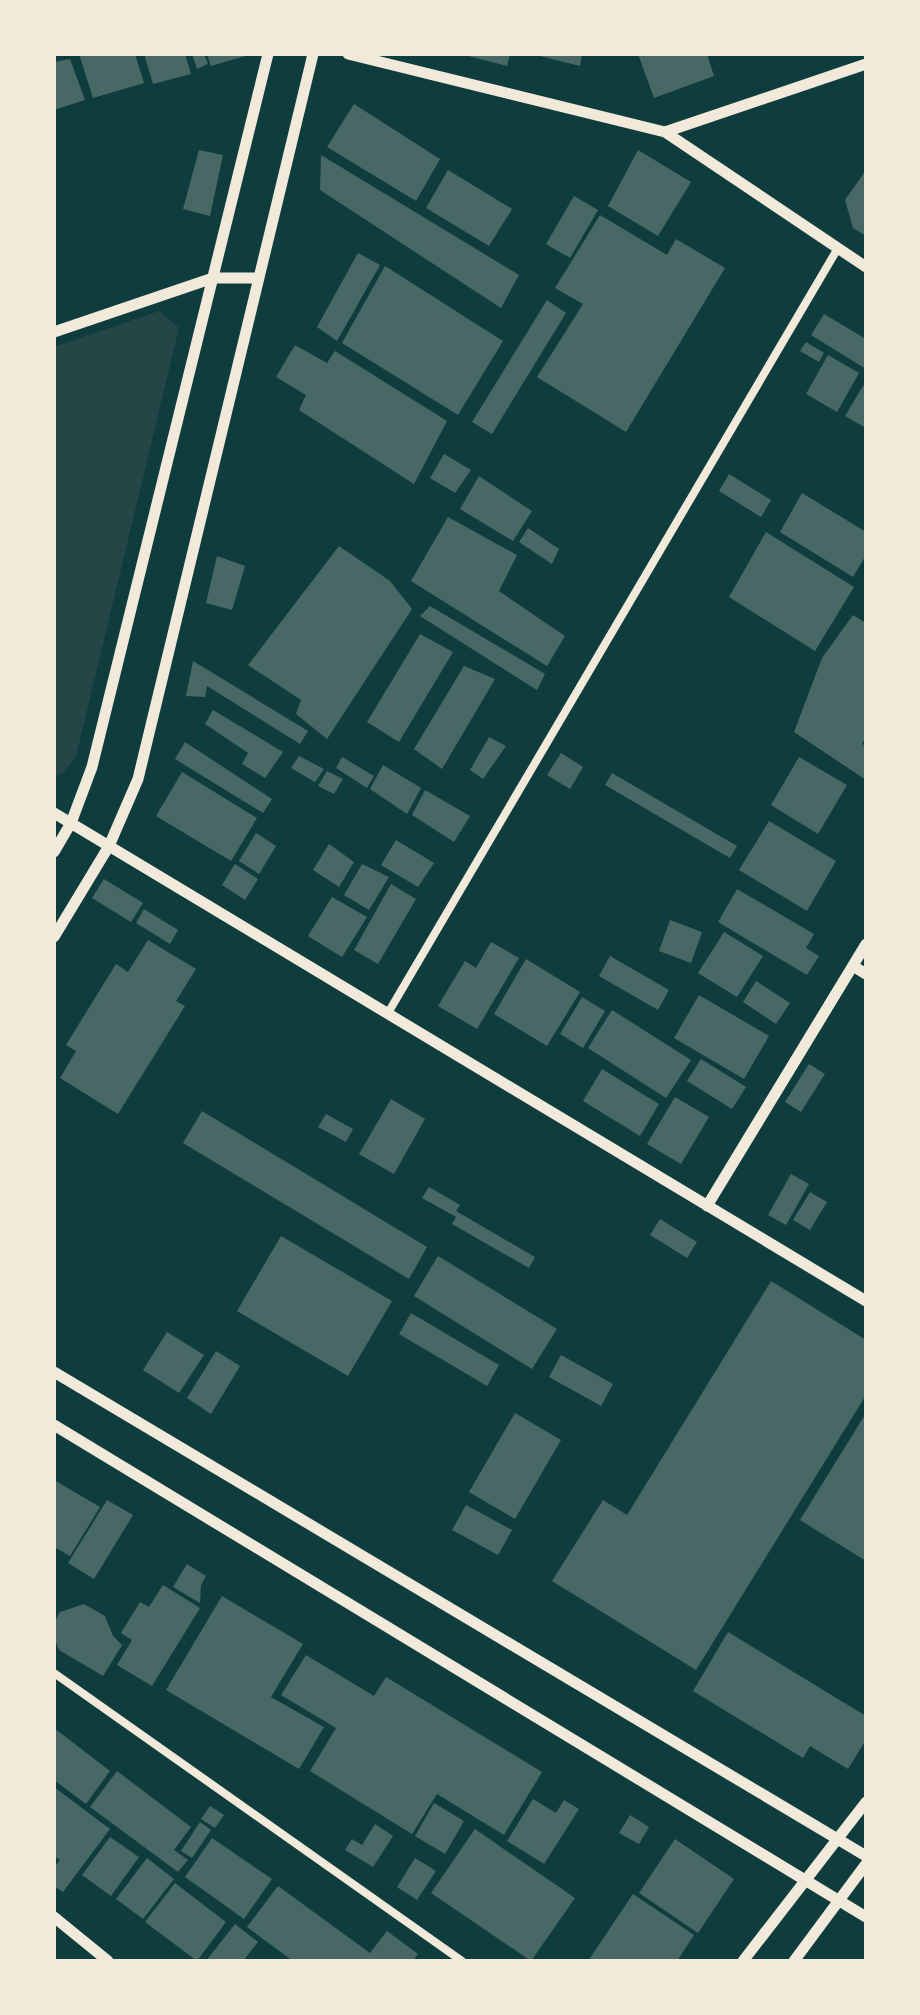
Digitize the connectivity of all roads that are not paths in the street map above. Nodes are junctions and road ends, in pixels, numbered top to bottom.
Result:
1 (268, 54) edge
2 (313, 54) edge
3 (348, 54) edge
4 (866, 64) edge
5 (665, 132) junction
6 (838, 248) junction
7 (866, 267) edge
8 (213, 278) junction
9 (258, 278) junction
10 (54, 332) edge
11 (54, 813) edge
12 (71, 823) junction
13 (109, 846) junction
14 (54, 852) edge
15 (54, 937) edge
16 (866, 944) edge
17 (853, 966) junction
18 (866, 974) edge
19 (388, 1013) junction
20 (707, 1206) junction
21 (866, 1301) edge
22 (54, 1372) edge
23 (54, 1425) edge
24 (54, 1673) edge
25 (866, 1802) edge
26 (836, 1839) junction
27 (866, 1856) edge
28 (866, 1864) edge
29 (806, 1882) junction
30 (840, 1902) junction
31 (54, 1917) edge
32 (866, 1917) edge
33 (108, 1961) edge
34 (462, 1961) edge
35 (743, 1961) edge
36 (794, 1961) edge

1 - 8 street
2 - 9 street
3 - 5 street
4 - 5 street
5 - 6 street
6 - 7 street
6 - 19 street
8 - 9 street
8 - 10 street
8 - 12 street
9 - 13 street
11 - 12 street
12 - 13 street
12 - 14 street
13 - 15 street
13 - 19 street
16 - 17 street
17 - 18 street
17 - 20 street
19 - 20 street
20 - 21 street
22 - 26 street
23 - 29 street
24 - 34 street
25 - 26 street
26 - 27 street
26 - 29 street
28 - 30 street
29 - 30 street
29 - 35 street
30 - 32 street
30 - 36 street
31 - 33 street

